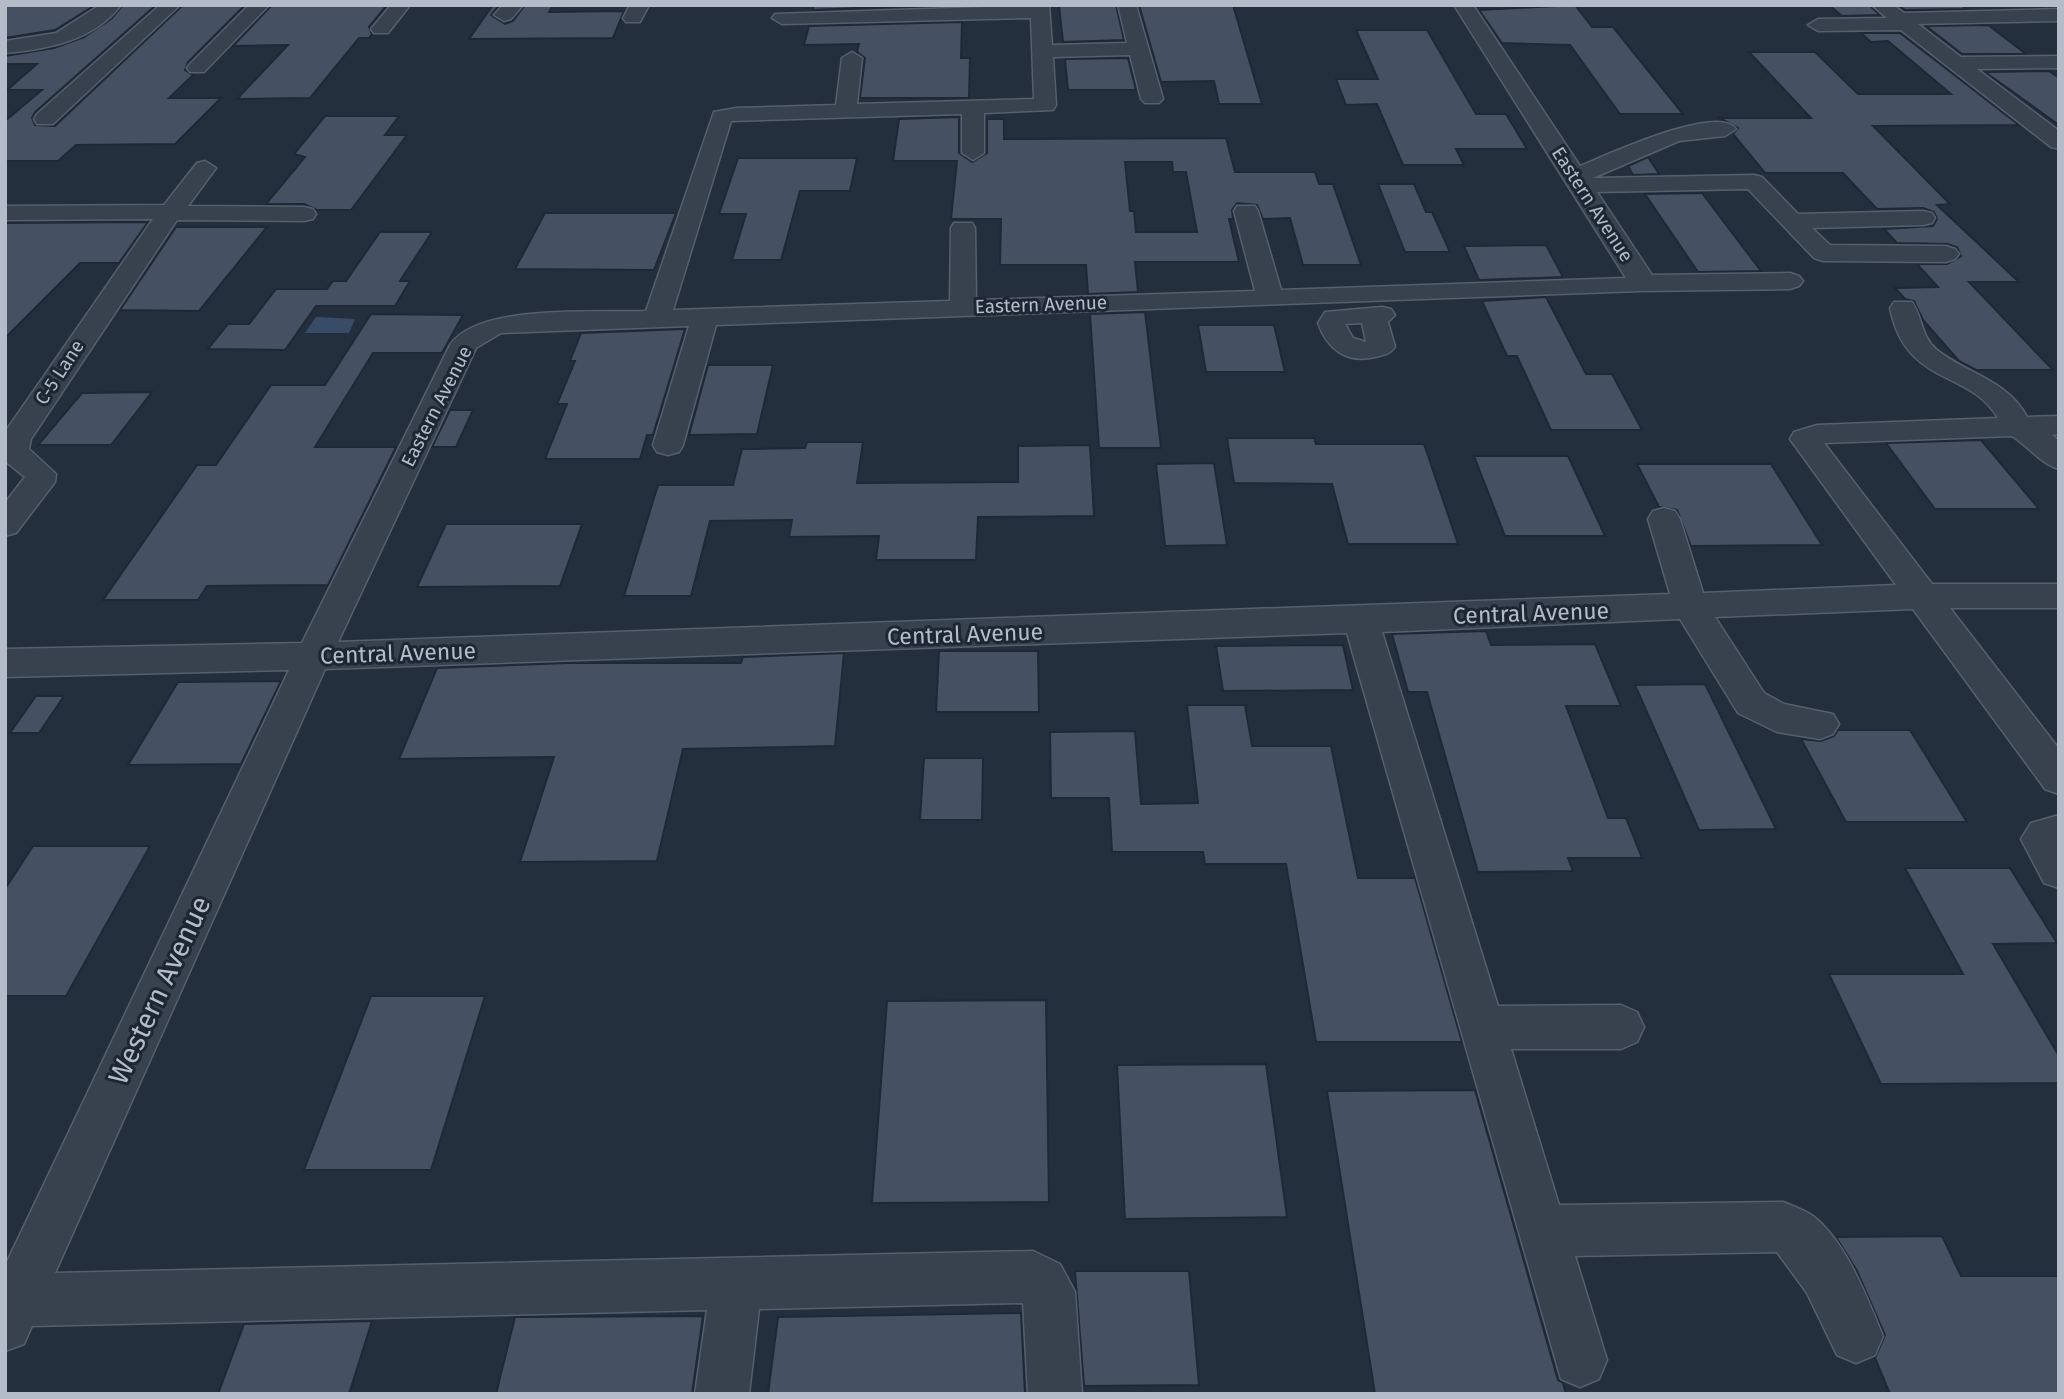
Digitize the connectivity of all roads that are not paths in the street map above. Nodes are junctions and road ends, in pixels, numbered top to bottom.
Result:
1 (112, 5) edge
2 (171, 5) edge
3 (260, 5) edge
4 (401, 5) edge
5 (1127, 5) edge
6 (1463, 5) edge
7 (1881, 5) edge
8 (930, 9) edge
9 (1041, 9) edge
10 (857, 12) edge
11 (2059, 16) edge
12 (782, 18) dead end
13 (1902, 21) junction
14 (1818, 24) dead end
15 (381, 29) dead end
16 (5, 47) edge
17 (1137, 49) junction
18 (1045, 51) junction
19 (852, 58) dead end
20 (2059, 61) edge
21 (1955, 63) junction
22 (197, 68) dead end
23 (1152, 99) dead end
24 (973, 107) junction
25 (846, 111) junction
26 (45, 119) dead end
27 (1725, 130) dead end
28 (2059, 142) edge
29 (973, 153) dead end
30 (205, 168) dead end
31 (1578, 181) junction
32 (1246, 211) dead end
33 (5, 213) edge
34 (170, 213) junction
35 (304, 214) dead end
36 (1920, 215) dead end
37 (1790, 218) junction
38 (963, 228) dead end
39 (1946, 254) dead end
40 (1790, 281) dead end
41 (1640, 283) junction
42 (1434, 291) junction
43 (1270, 296) junction
44 (963, 307) junction
45 (1903, 307) dead end
46 (1373, 315) dead end
47 (705, 316) junction
48 (657, 318) junction
49 (2059, 425) edge
50 (2017, 426) junction
51 (668, 444) dead end
52 (2059, 459) edge
53 (1664, 519) dead end
54 (5, 525) edge
55 (1924, 596) junction
56 (2059, 596) edge
57 (1690, 606) junction
58 (1362, 620) junction
59 (313, 656) junction
60 (5, 663) edge
61 (1820, 724) dead end
62 (2059, 778) edge
63 (2059, 832) edge
64 (2059, 870) edge
65 (1621, 1027) dead end
66 (1482, 1028) junction
67 (1542, 1231) junction
68 (736, 1286) junction
69 (11, 1312) edge
70 (1856, 1336) dead end
71 (1580, 1360) dead end
72 (722, 1394) edge
73 (1055, 1394) edge

1 - 16 street
2 - 26 street
3 - 22 street
4 - 15 street
5 - 17 street
6 - 31 street, Eastern Avenue
7 - 13 street
8 - 9 street
8 - 10 street
9 - 18 street
10 - 12 street
11 - 13 street
13 - 14 street
13 - 21 street
17 - 18 street
17 - 23 street
18 - 24 street
19 - 25 street
20 - 21 street
21 - 28 street
24 - 25 street
24 - 29 street
25 - 48 street
27 - 31 street
30 - 34 street, C-5 Lane
31 - 37 street
31 - 41 street, Eastern Avenue
32 - 43 street
33 - 34 street
34 - 35 street
34 - 54 street, C-5 Lane
36 - 37 street
37 - 39 street
38 - 44 street
40 - 41 street
41 - 42 street, Eastern Avenue
42 - 43 street, Eastern Avenue
42 - 46 street
43 - 44 street, Eastern Avenue
44 - 47 street, Eastern Avenue
45 - 50 street
47 - 48 street, Eastern Avenue
47 - 51 street
48 - 59 street, Eastern Avenue
49 - 50 street
50 - 52 street
50 - 55 street
53 - 57 street
55 - 56 street, Central Avenue
55 - 57 street, Central Avenue
55 - 62 street
57 - 58 street, Central Avenue
57 - 61 street
58 - 59 street, Central Avenue
58 - 66 street
59 - 60 street, Central Avenue
59 - 69 street, Western Avenue
63 - 64 street
65 - 66 street
66 - 67 street
67 - 70 street
67 - 71 street
68 - 69 street
68 - 72 street
68 - 73 street

